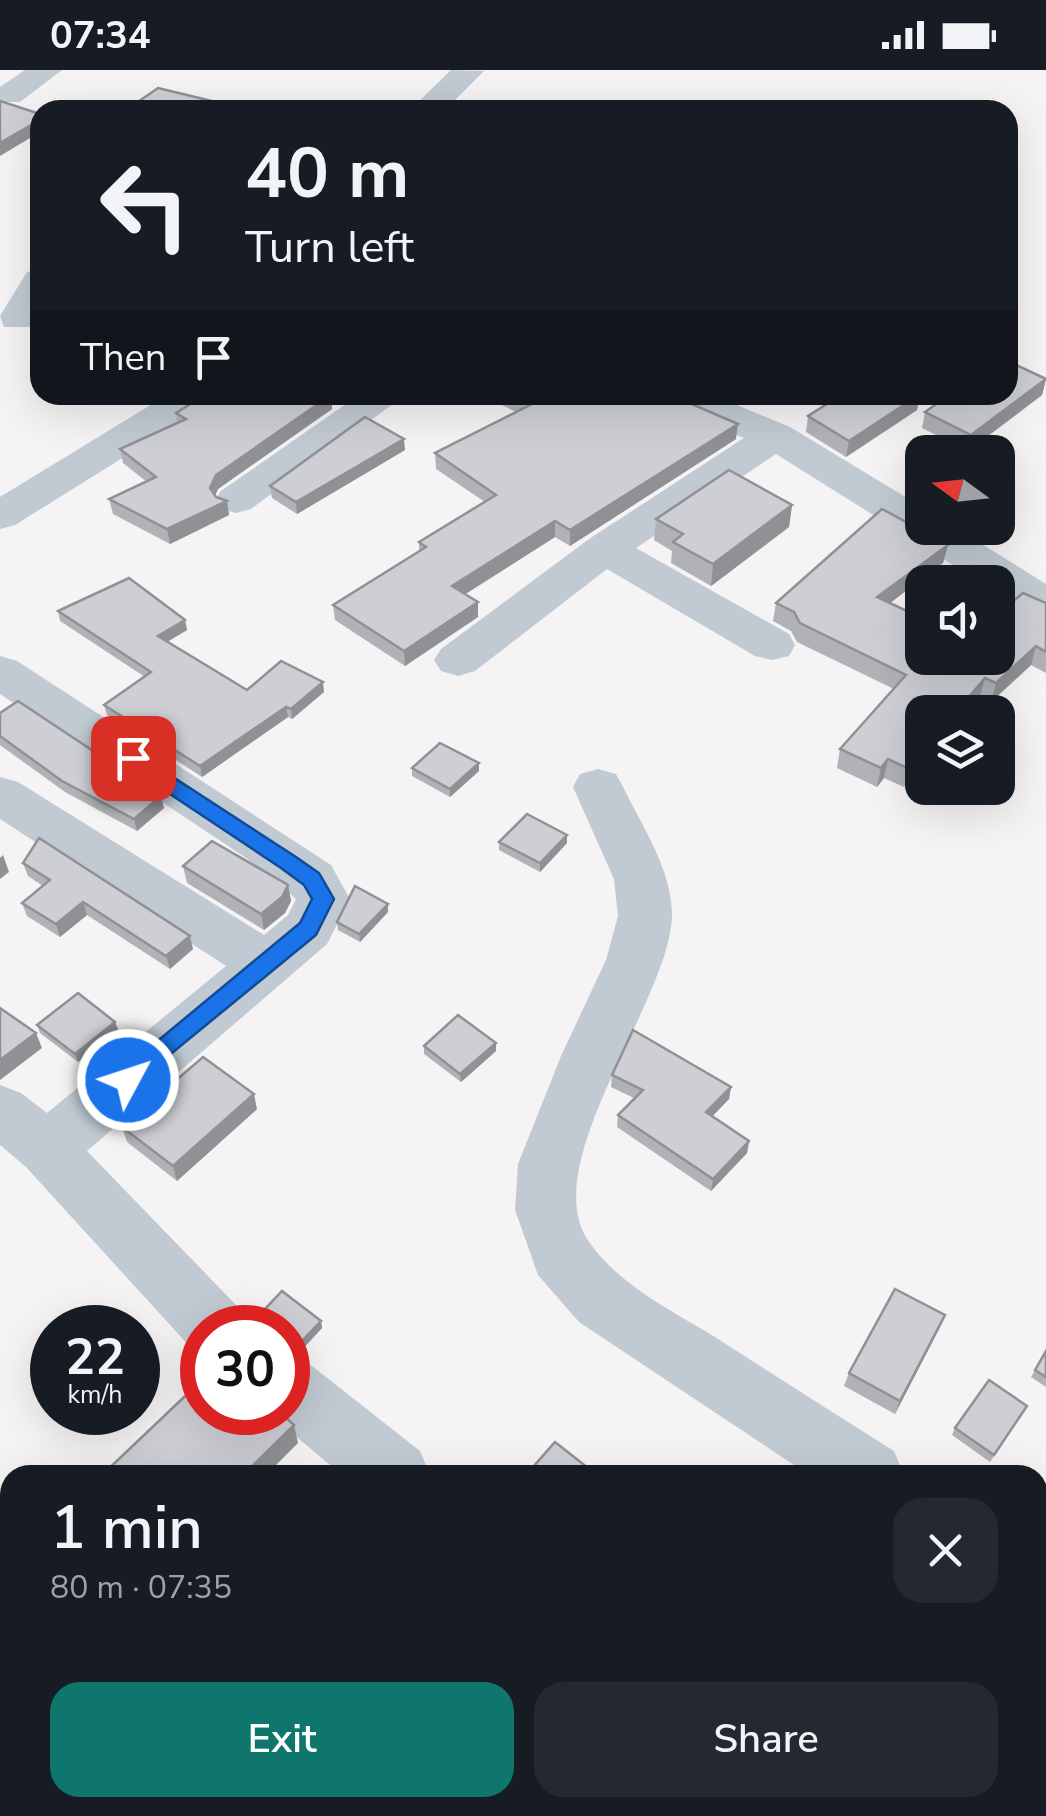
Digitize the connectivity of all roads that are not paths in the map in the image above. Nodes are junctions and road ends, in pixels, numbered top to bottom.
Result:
1 (46, 70) edge
2 (468, 71) edge
3 (437, 100) edge
4 (16, 106) edge
5 (30, 297) edge
6 (17, 320) dead end
7 (180, 405) edge
8 (372, 405) edge
9 (702, 405) edge
10 (775, 436) junction
11 (236, 500) dead end
12 (905, 515) edge
13 (0, 516) edge
14 (960, 545) edge
15 (605, 549) junction
16 (1035, 584) edge
17 (772, 646) dead end
18 (458, 660) dead end
19 (0, 672) edge
20 (598, 787) dead end
21 (0, 794) edge
22 (265, 964) junction
23 (0, 1110) edge
24 (46, 1149) junction
25 (193, 1305) edge
26 (310, 1406) edge
27 (383, 1465) edge
28 (854, 1465) edge

1 - 4 street
2 - 3 street
5 - 6 street
7 - 13 street
8 - 11 street
9 - 10 street
10 - 12 street
10 - 15 street
14 - 16 street
15 - 17 street
15 - 18 street
19 - 22 street
20 - 28 street
21 - 22 street
22 - 24 street
23 - 24 street
24 - 25 street
26 - 27 street

